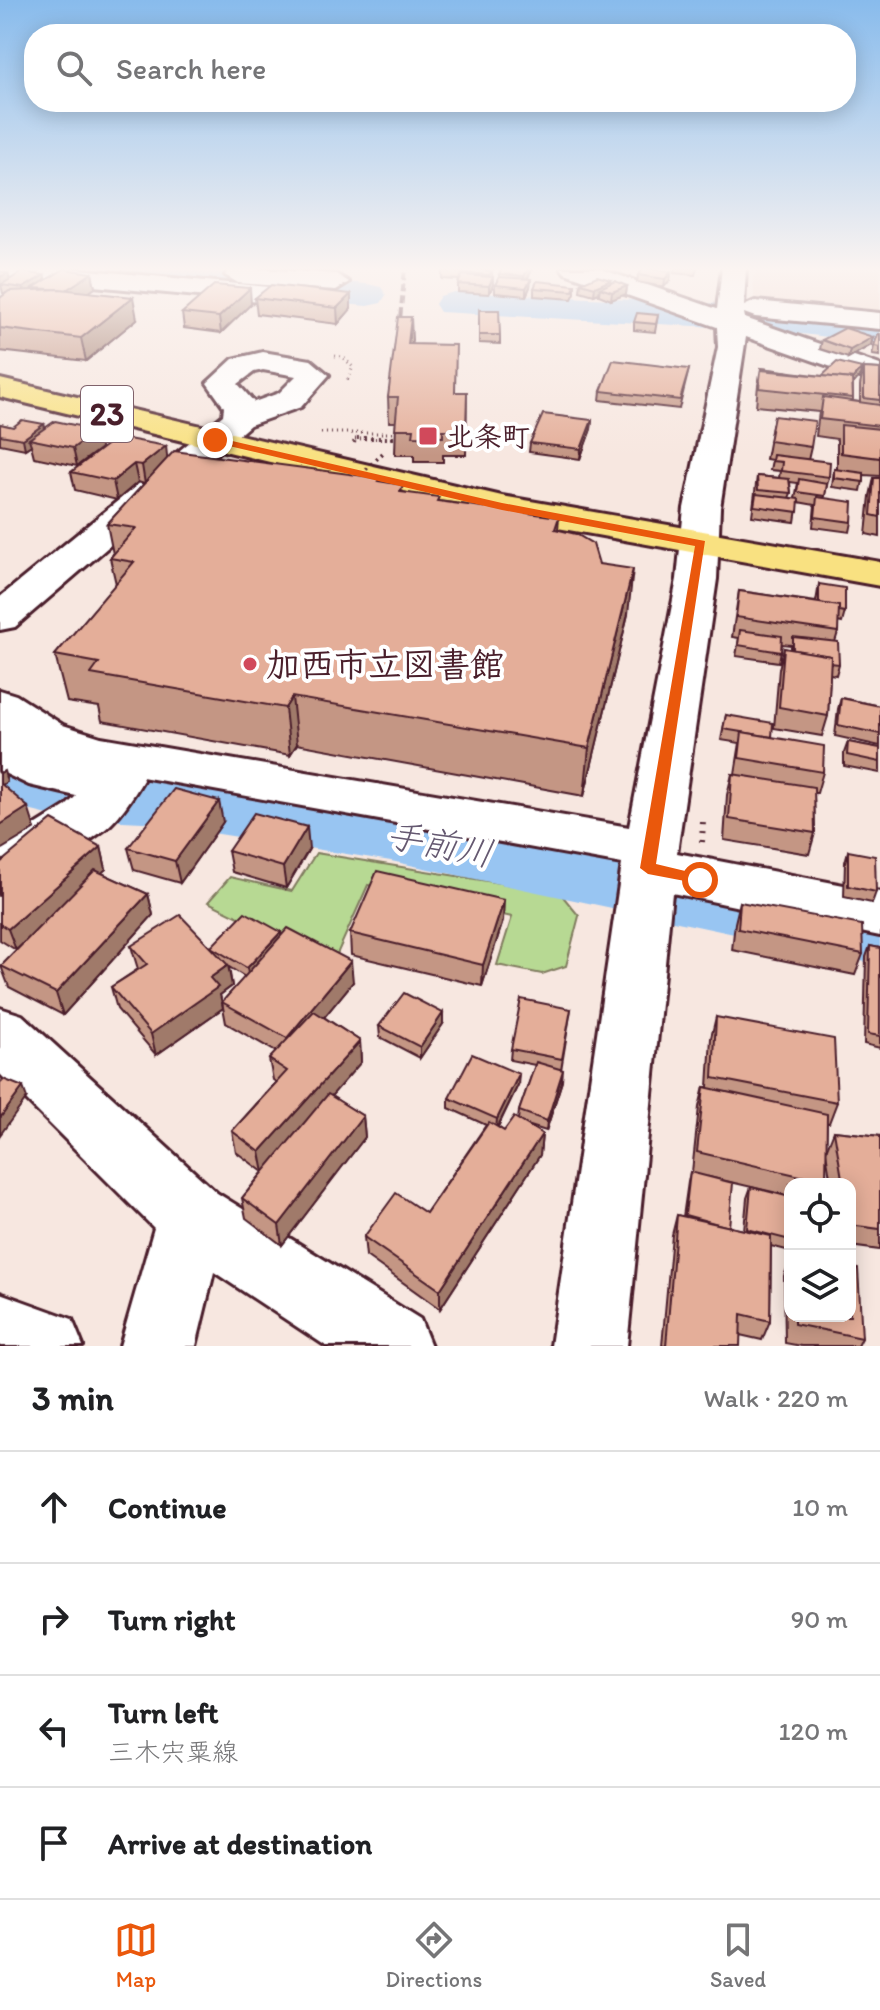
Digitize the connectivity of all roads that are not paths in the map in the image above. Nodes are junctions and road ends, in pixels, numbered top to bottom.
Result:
1 (735, 331) edge
2 (798, 331) edge
3 (880, 375) edge
4 (0, 388) edge
5 (227, 429) junction
6 (701, 544) junction
7 (880, 574) edge
8 (0, 618) edge
9 (0, 705) edge
10 (0, 742) edge
11 (649, 859) junction
12 (0, 874) edge
13 (880, 914) edge
14 (0, 1034) edge
15 (192, 1217) junction
16 (0, 1330) edge
17 (45, 1346) edge
18 (158, 1346) edge
19 (393, 1346) edge
20 (589, 1346) edge

1 - 6 street
2 - 3 street
4 - 5 main road, 23
5 - 6 main road, 23
5 - 8 street
6 - 7 main road, 23
6 - 11 street
9 - 11 street
10 - 12 street
11 - 13 street
11 - 20 street
14 - 15 street
15 - 18 street
15 - 19 street
16 - 17 street

